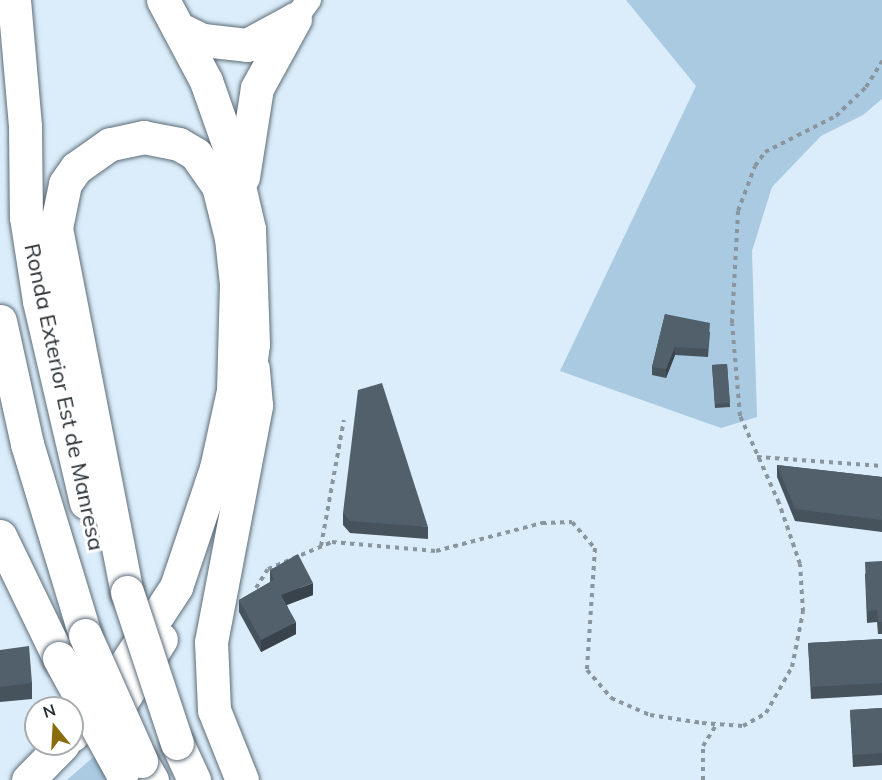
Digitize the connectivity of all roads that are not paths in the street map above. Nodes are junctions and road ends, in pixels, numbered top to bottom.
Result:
1 (14, 0) edge
2 (163, 0) edge
3 (302, 9) edge
4 (180, 29) junction
5 (241, 192) junction
6 (0, 321) edge
7 (253, 368) junction
8 (0, 536) edge
9 (119, 601) junction
10 (84, 720) edge
11 (51, 756) edge
12 (148, 764) edge
13 (28, 780) edge
14 (51, 780) edge
15 (183, 780) edge
16 (194, 780) edge
17 (242, 780) edge

1 - 9 main road, Ronda Exterior Est de Manresa
2 - 4 main road
3 - 4 main road
3 - 5 main road
4 - 5 main road
5 - 7 main road
6 - 12 main road, Ronda Exterior Est de Manresa, bridge
7 - 14 main road
7 - 17 main road
8 - 12 main road, bridge
9 - 10 main road
9 - 12 main road, Ronda Exterior Est de Manresa
11 - 13 main road
12 - 15 main road, Ronda Exterior Est de Manresa
12 - 16 main road

